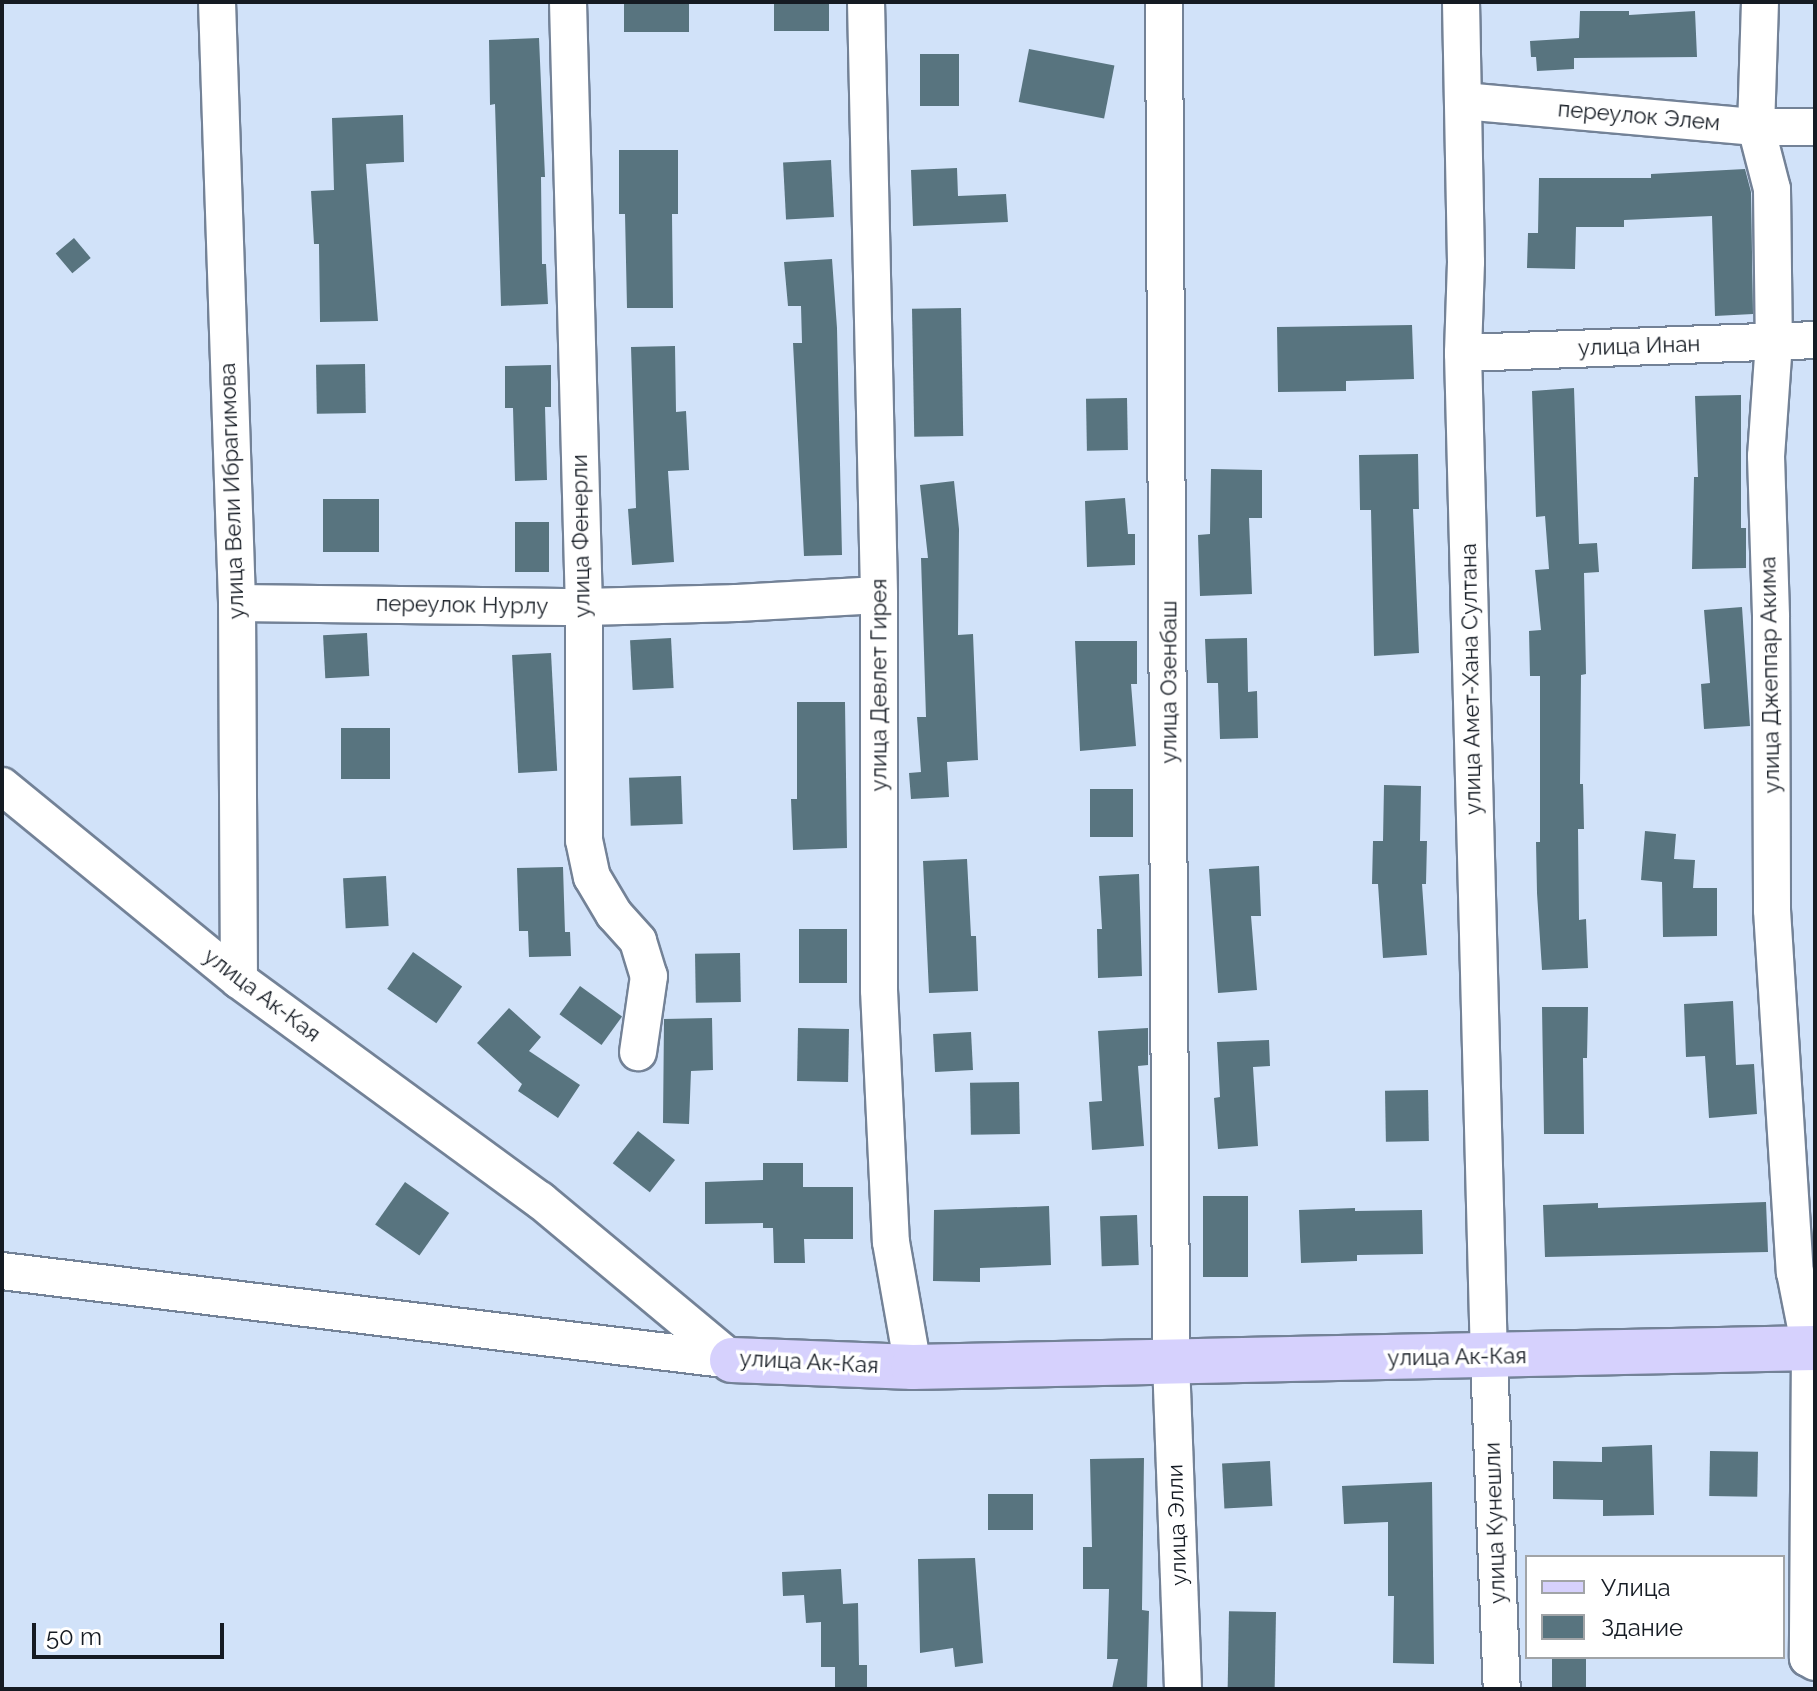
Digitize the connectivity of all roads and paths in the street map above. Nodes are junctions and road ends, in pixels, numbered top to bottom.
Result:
1 (217, 2) edge
2 (568, 2) edge
3 (866, 2) edge
4 (1164, 2) edge
5 (1461, 2) edge
6 (1760, 2) edge
7 (1463, 101) junction
8 (1756, 127) junction
9 (1815, 127) edge
10 (1815, 340) edge
11 (1774, 342) junction
12 (1463, 353) junction
13 (879, 595) junction
14 (237, 603) junction
15 (584, 607) junction
16 (2, 786) edge
17 (239, 980) junction
18 (638, 1052) dead end
19 (2, 1271) edge
20 (1813, 1348) edge
21 (1489, 1357) junction
22 (732, 1360) junction
23 (1171, 1361) junction
24 (913, 1367) junction
25 (1815, 1662) edge
26 (1183, 1689) edge
27 (1502, 1689) edge

1 - 14 street, улица Вели Ибрагимова
2 - 15 street, улица Фенерли
3 - 13 street, улица Девлет Гирея
4 - 23 street, улица Озенбаш
5 - 7 street, улица Амет-Хана Султана
6 - 8 street, улица Джеппар Акима
7 - 8 street, переулок Элем
7 - 12 street, улица Амет-Хана Султана
8 - 9 street, переулок Элем
8 - 11 street, улица Джеппар Акима
10 - 11 street, улица Инан
11 - 12 street, улица Инан
11 - 20 street, улица Джеппар Акима
12 - 21 street, улица Амет-Хана Султана
13 - 15 street, переулок Нурлу
13 - 24 street, улица Девлет Гирея
14 - 15 street, переулок Нурлу
14 - 17 street, улица Вели Ибрагимова
15 - 18 street, улица Фенерли
16 - 17 street, улица Ак-Кая
17 - 22 street, улица Ак-Кая
19 - 22 street
20 - 21 main road, улица Ак-Кая
20 - 25 street, улица Джеппар Акима
21 - 23 main road, улица Ак-Кая
21 - 27 street, улица Кунешли
22 - 24 main road, улица Ак-Кая
23 - 24 main road, улица Ак-Кая
23 - 26 street, улица Элли

